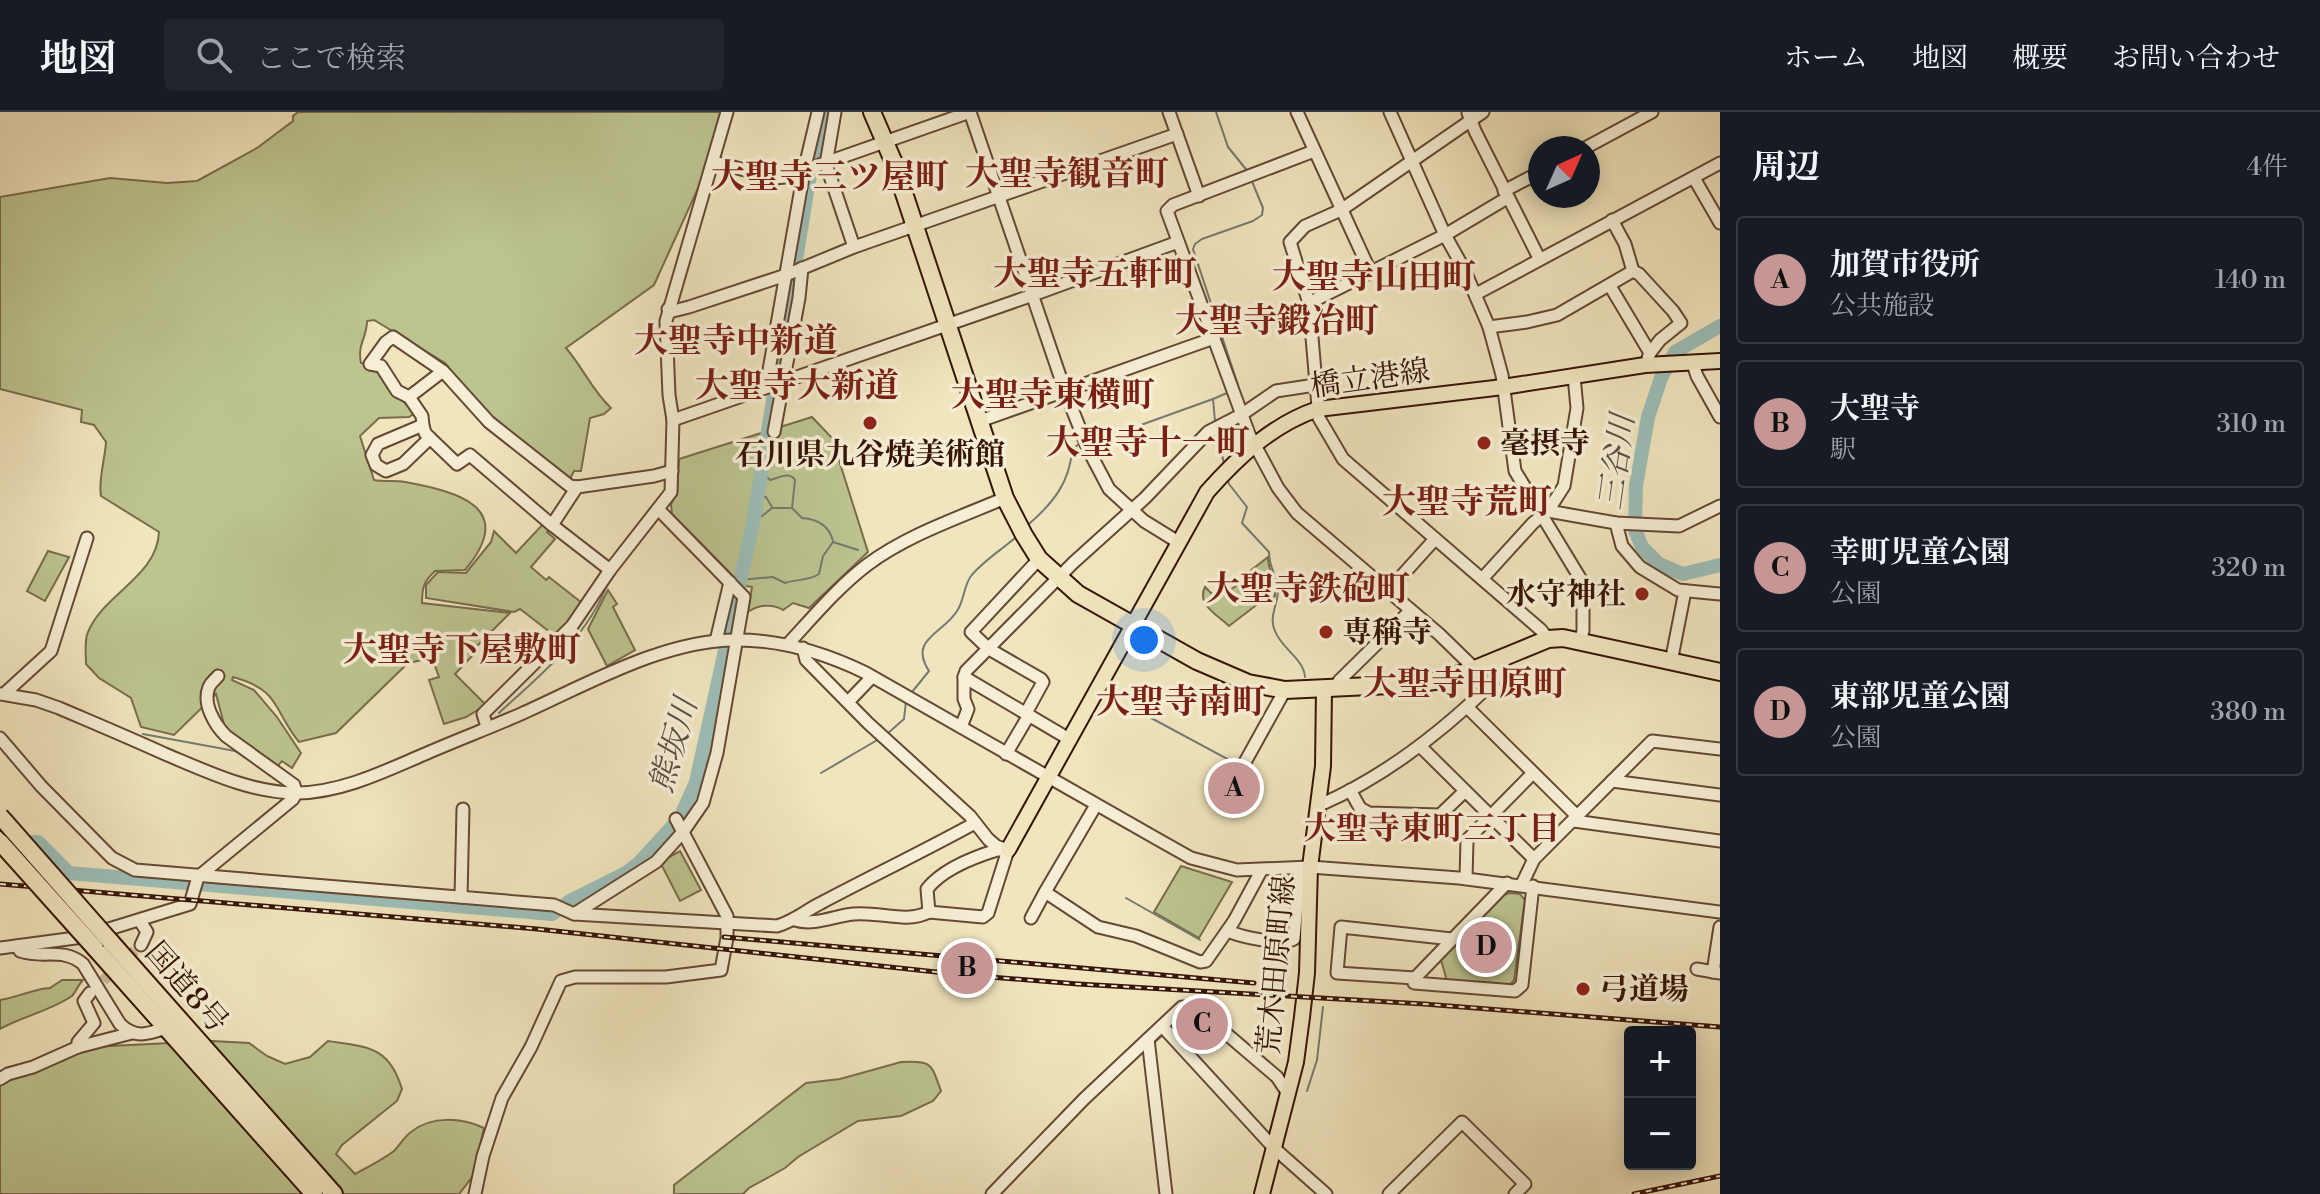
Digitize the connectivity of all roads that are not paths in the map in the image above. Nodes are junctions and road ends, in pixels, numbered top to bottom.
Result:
1 (727, 112) edge
2 (818, 112) edge
3 (835, 112) edge
4 (872, 112) edge
5 (970, 112) edge
6 (1169, 112) edge
7 (1297, 112) edge
8 (1390, 112) edge
9 (1483, 112) edge
10 (1652, 112) edge
11 (1469, 115) edge
12 (1177, 134) junction
13 (1600, 140) edge
14 (885, 141) junction
15 (1314, 151) junction
16 (714, 162) junction
17 (1412, 162) junction
18 (1720, 163) edge
19 (823, 165) junction
20 (806, 171) junction
21 (1694, 178) junction
22 (1528, 180) edge
23 (1506, 194) junction
24 (1199, 196) junction
25 (1000, 197) junction
26 (1341, 210) junction
27 (1612, 220) junction
28 (1720, 223) edge
29 (915, 227) junction
30 (1445, 235) junction
31 (1178, 242) junction
32 (854, 247) junction
33 (1539, 258) junction
34 (1370, 271) junction
35 (1633, 271) junction
36 (793, 272) junction
37 (1610, 286) junction
38 (1476, 294) junction
39 (1033, 295) junction
40 (1309, 303) junction
41 (668, 309) junction
42 (948, 325) junction
43 (1489, 327) junction
44 (1214, 338) junction
45 (1649, 361) junction
46 (1720, 361) edge
47 (1688, 364) junction
48 (443, 371) junction
49 (1574, 376) junction
50 (782, 383) junction
51 (1315, 385) junction
52 (768, 387) junction
53 (1503, 387) junction
54 (1065, 391) junction
55 (409, 397) junction
56 (1318, 409) junction
57 (1241, 415) junction
58 (1720, 417) edge
59 (673, 420) junction
60 (980, 421) junction
61 (423, 425) junction
62 (774, 432) dead end
63 (430, 438) junction
64 (1255, 444) junction
65 (672, 471) junction
66 (577, 487) junction
67 (1005, 498) junction
68 (1720, 506) edge
69 (658, 509) junction
70 (1131, 511) junction
71 (1544, 514) junction
72 (1618, 523) junction
73 (552, 525) junction
74 (87, 538) dead end
75 (1435, 539) junction
76 (1178, 542) junction
77 (1039, 559) junction
78 (610, 570) junction
79 (1058, 578) junction
80 (1482, 579) junction
81 (731, 583) junction
82 (1388, 591) junction
83 (1685, 591) junction
84 (1720, 594) edge
85 (1410, 611) junction
86 (1132, 625) junction
87 (1548, 639) junction
88 (739, 640) junction
89 (718, 641) junction
90 (1580, 641) junction
91 (788, 644) junction
92 (803, 648) junction
93 (989, 649) junction
94 (1505, 657) junction
95 (1671, 662) junction
96 (1475, 669) junction
97 (1720, 672) edge
98 (218, 676) dead end
99 (872, 677) junction
100 (964, 677) junction
101 (1331, 689) junction
102 (1285, 690) junction
103 (2, 694) edge
104 (848, 702) junction
105 (1467, 707) junction
106 (1027, 714) junction
107 (487, 727) junction
108 (961, 727) junction
109 (1069, 739) junction
110 (1, 742) edge
111 (1421, 747) junction
112 (1720, 749) edge
113 (1006, 754) junction
114 (1244, 764) dead end
115 (1533, 773) junction
116 (1048, 778) junction
117 (1612, 781) junction
118 (1350, 790) junction
119 (1465, 791) junction
120 (296, 793) junction
121 (1720, 795) edge
122 (1096, 805) junction
123 (1320, 805) junction
124 (463, 809) dead end
125 (0, 816) edge
126 (1491, 816) junction
127 (1576, 818) junction
128 (676, 819) dead end
129 (975, 823) junction
130 (683, 832) junction
131 (1720, 841) edge
132 (0, 842) edge
133 (1008, 850) junction
134 (1534, 859) junction
135 (1305, 868) junction
136 (1261, 871) junction
137 (1466, 878) junction
138 (196, 881) junction
139 (1507, 883) junction
140 (1528, 885) junction
141 (1045, 892) junction
142 (461, 897) junction
143 (929, 912) junction
144 (1720, 912) edge
145 (571, 913) junction
146 (1031, 918) dead end
147 (795, 920) junction
148 (140, 921) junction
149 (726, 923) junction
150 (1720, 927) edge
151 (1228, 931) junction
152 (1452, 939) junction
153 (102, 944) junction
154 (141, 945) dead end
155 (17, 946) junction
156 (0, 948) edge
157 (1697, 969) dead end
158 (1717, 972) edge
159 (1415, 978) junction
160 (90, 993) dead end
161 (1162, 1026) junction
162 (166, 1028) junction
163 (132, 1033) junction
164 (1148, 1039) junction
165 (78, 1047) junction
166 (0, 1079) edge
167 (1287, 1092) junction
168 (1274, 1148) junction
169 (314, 1194) edge
170 (334, 1194) edge
171 (475, 1194) edge
172 (992, 1194) edge
173 (1166, 1194) edge
174 (1262, 1194) edge
175 (1326, 1194) edge
176 (1389, 1194) edge
177 (1515, 1194) edge

1 - 16 street
2 - 20 street
3 - 19 street
4 - 14 highway
5 - 14 street
5 - 25 street
6 - 12 street
7 - 15 street
8 - 17 street
9 - 11 street
10 - 13 street
11 - 17 street
11 - 23 street
12 - 24 street
12 - 25 street
14 - 19 street
14 - 29 highway
15 - 24 street
15 - 26 street
16 - 20 street
16 - 41 street
17 - 26 street
17 - 30 street
18 - 21 street
19 - 20 street
19 - 32 street
20 - 36 street
21 - 27 street
21 - 28 street
22 - 23 street
23 - 30 street
23 - 33 street
24 - 31 street
25 - 29 street
25 - 39 street
26 - 34 street
26 - 40 street
27 - 33 street
27 - 35 street
29 - 32 street
29 - 42 highway
30 - 34 street
30 - 38 street
31 - 39 street
31 - 44 street
32 - 36 street
33 - 38 street
34 - 40 street
35 - 37 street
35 - 45 street
36 - 41 street
36 - 50 street
36 - 52 street
37 - 43 street
37 - 45 street
38 - 43 street
39 - 42 street
39 - 54 street
40 - 51 street
41 - 59 street
42 - 50 street
42 - 60 highway
43 - 53 street
44 - 54 street
44 - 57 street
45 - 47 main road, 橋立港線
45 - 49 main road, 橋立港線
46 - 47 main road, 橋立港線
47 - 58 street
48 - 55 street
48 - 55 street
48 - 66 street
49 - 53 main road, 橋立港線
49 - 71 street
50 - 52 street
50 - 62 street
51 - 56 street
51 - 57 street
52 - 59 street
53 - 56 main road, 橋立港線
53 - 71 street
54 - 60 street
54 - 70 street
55 - 61 street
56 - 64 main road, 橋立港線
56 - 75 street
57 - 64 street
57 - 70 street
59 - 65 street
60 - 67 highway
61 - 63 street
61 - 63 street
63 - 73 street
64 - 76 main road, 橋立港線
64 - 82 street
65 - 66 street
65 - 69 street
66 - 73 street
67 - 77 highway
67 - 91 street
68 - 72 street
69 - 78 street
69 - 81 street
70 - 76 street
70 - 79 street
71 - 72 street
71 - 80 street
71 - 90 street
72 - 83 street
73 - 78 street
74 - 103 street
75 - 80 street
75 - 82 street
76 - 86 main road, 橋立港線
77 - 79 highway
77 - 93 street
78 - 107 street
79 - 86 highway
79 - 93 street
80 - 87 street
81 - 88 street
81 - 89 street
82 - 85 street
83 - 84 street
83 - 95 street
85 - 96 street
85 - 101 street
86 - 102 highway
86 - 109 main road, 橋立港線
87 - 90 highway
87 - 94 highway
88 - 89 street
88 - 91 street
88 - 130 street
89 - 107 street
90 - 95 highway
91 - 92 street
92 - 99 street
92 - 104 street
93 - 100 street
93 - 106 street
94 - 96 highway
94 - 105 street
95 - 97 highway
96 - 101 highway
98 - 120 street
99 - 104 street
99 - 108 street
100 - 106 street
100 - 108 street
101 - 102 highway
101 - 123 main road, 荒木田原町線
102 - 114 street
103 - 120 street
104 - 129 street
105 - 111 street
105 - 115 street
106 - 109 street
106 - 113 street
107 - 120 street
108 - 113 street
109 - 116 main road, 橋立港線
110 - 138 street
111 - 118 street
111 - 119 street
112 - 117 street
113 - 116 street
115 - 126 street
115 - 127 street
116 - 122 street
116 - 133 main road, 橋立港線
117 - 121 street
117 - 127 street
118 - 119 street
118 - 123 street
119 - 126 street
120 - 138 street
122 - 136 street
122 - 141 street
123 - 135 main road, 荒木田原町線
124 - 142 street
125 - 153 highway, 国道8号, bridge
126 - 134 street
126 - 137 street
127 - 131 street
127 - 134 street
128 - 130 street
129 - 133 street
129 - 147 street
130 - 145 street
130 - 149 street
132 - 153 highway, 国道8号, bridge
133 - 143 street
133 - 143 street
134 - 140 street
135 - 136 street
135 - 137 street
135 - 151 street
135 - 167 main road, 荒木田原町線
136 - 151 street
137 - 139 street
138 - 142 street
138 - 148 street
139 - 140 street
139 - 152 street
140 - 144 street
140 - 159 street
141 - 146 street
141 - 151 street
142 - 145 street
143 - 147 street
145 - 149 street
147 - 149 street
148 - 154 street
148 - 155 street
149 - 171 street
150 - 158 street
152 - 159 street
152 - 159 street
153 - 162 highway, 国道8号
153 - 170 highway, 国道8号
155 - 156 street
155 - 163 street
157 - 158 street
160 - 165 street
161 - 164 street
161 - 167 street
161 - 168 street
162 - 163 street
162 - 169 highway, 国道8号
163 - 165 street
164 - 172 street
164 - 173 street
165 - 166 street
167 - 168 main road, 荒木田原町線
168 - 174 main road, 荒木田原町線
168 - 175 street
176 - 177 street

